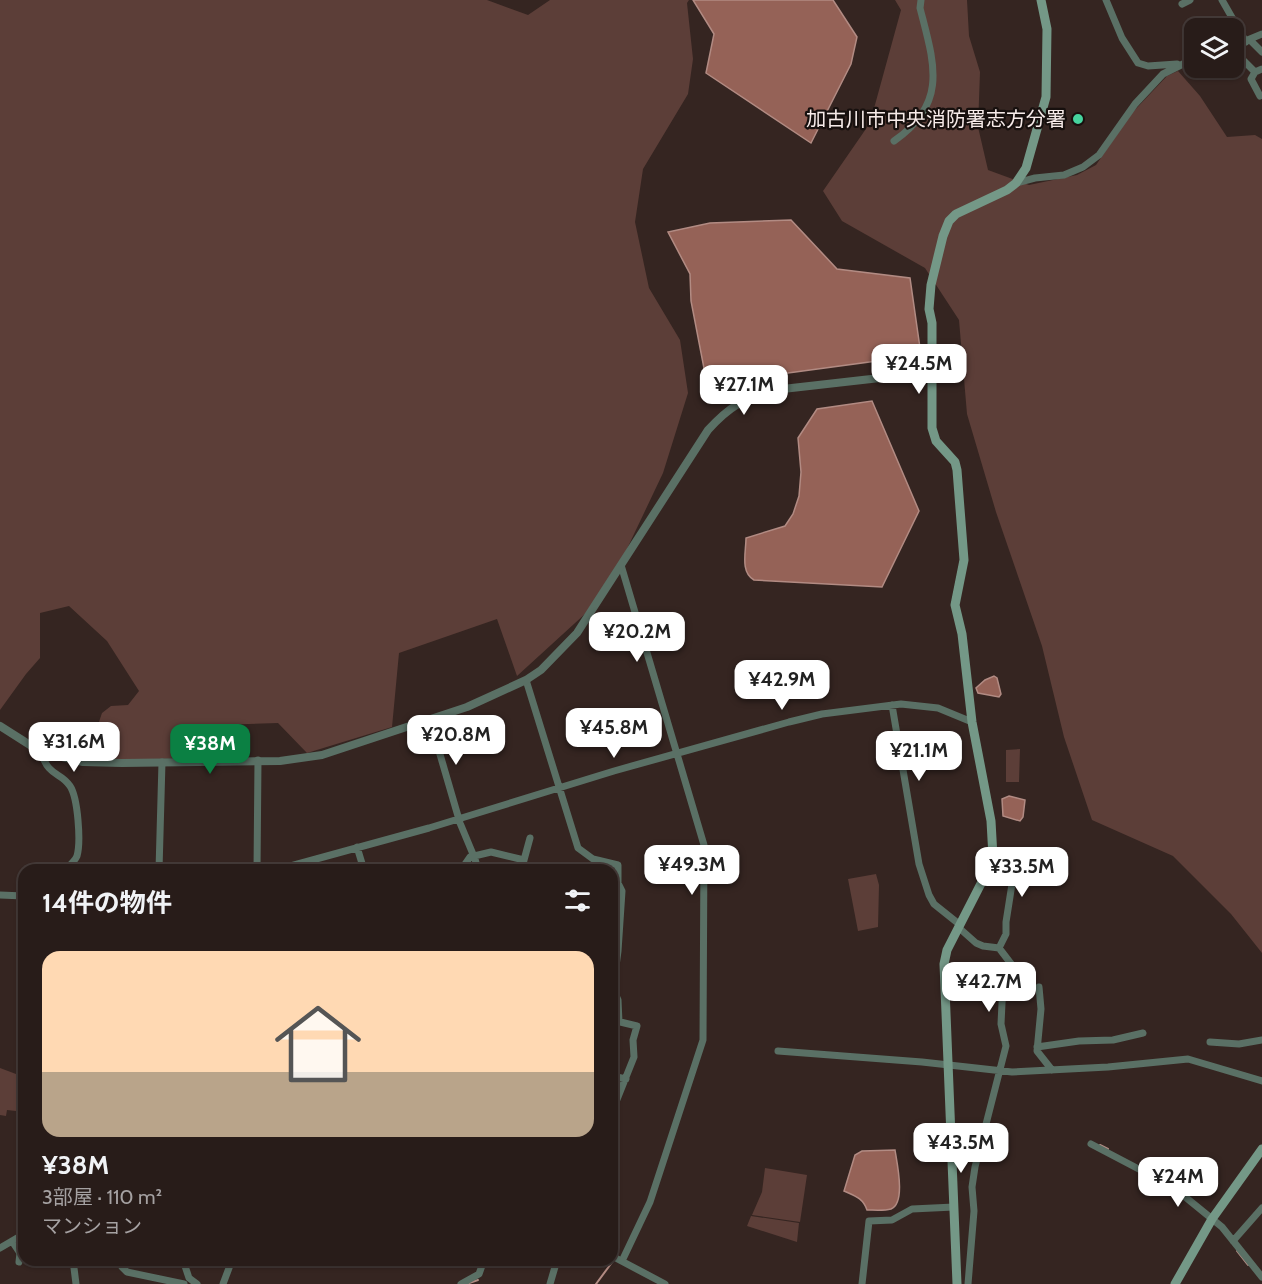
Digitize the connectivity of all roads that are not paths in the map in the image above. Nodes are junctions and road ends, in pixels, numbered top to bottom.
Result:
1 (921, 0) edge
2 (1041, 0) edge
3 (1106, 0) edge
4 (1222, 0) edge
5 (1262, 34) edge
6 (1248, 41) junction
7 (1244, 43) edge
8 (1262, 52) edge
9 (1244, 58) edge
10 (1184, 62) edge
11 (1184, 64) edge
12 (1258, 71) edge
13 (1260, 96) dead end
14 (894, 141) dead end
15 (1016, 183) junction
16 (933, 372) junction
17 (621, 566) junction
18 (526, 680) junction
19 (892, 705) junction
20 (430, 720) junction
21 (972, 722) junction
22 (0, 726) edge
23 (41, 752) junction
24 (677, 753) junction
25 (258, 760) junction
26 (162, 762) junction
27 (560, 789) junction
28 (459, 818) junction
29 (530, 838) dead end
30 (357, 847) junction
31 (474, 855) junction
32 (524, 860) junction
33 (70, 864) edge
34 (159, 864) edge
35 (257, 864) edge
36 (297, 864) edge
37 (362, 864) edge
38 (465, 864) edge
39 (476, 864) edge
40 (523, 864) edge
41 (611, 864) edge
42 (618, 866) edge
43 (987, 873) junction
44 (618, 883) edge
45 (618, 883) edge
46 (0, 895) edge
47 (18, 896) edge
48 (958, 926) junction
49 (999, 948) junction
50 (618, 951) edge
51 (1039, 987) dead end
52 (618, 1022) edge
53 (1143, 1033) dead end
54 (1262, 1040) edge
55 (1210, 1042) dead end
56 (1037, 1047) junction
57 (778, 1051) dead end
58 (947, 1066) junction
59 (999, 1070) junction
60 (1052, 1070) junction
61 (618, 1077) edge
62 (626, 1079) junction
63 (1262, 1081) edge
64 (618, 1098) edge
65 (1091, 1144) dead end
66 (1262, 1149) edge
67 (954, 1207) junction
68 (1262, 1208) edge
69 (1212, 1219) junction
70 (18, 1238) edge
71 (1233, 1240) junction
72 (12, 1241) junction
73 (0, 1248) edge
74 (18, 1250) edge
75 (618, 1259) edge
76 (622, 1261) junction
77 (74, 1266) edge
78 (184, 1266) edge
79 (230, 1266) edge
80 (482, 1266) edge
81 (555, 1266) edge
82 (122, 1267) dead end
83 (1262, 1277) edge
84 (186, 1282) edge
85 (76, 1284) edge
86 (197, 1284) edge
87 (223, 1284) edge
88 (461, 1284) edge
89 (550, 1284) edge
90 (665, 1284) edge
91 (862, 1284) edge
92 (957, 1284) edge
93 (968, 1284) edge
94 (1175, 1284) edge

1 - 14 street
2 - 15 main road
3 - 10 street
4 - 6 street
5 - 6 street
6 - 7 street
6 - 8 street
9 - 12 street
11 - 15 street
12 - 13 street
15 - 16 main road
16 - 17 street
16 - 21 main road
17 - 18 street
17 - 24 street
18 - 20 street
18 - 27 street
19 - 21 street
19 - 24 street
19 - 48 street
20 - 25 street
20 - 28 street
21 - 43 main road
22 - 23 street
23 - 26 street
23 - 33 street
24 - 27 street
24 - 76 street
25 - 26 street
25 - 35 street
26 - 34 street
27 - 28 street
27 - 41 street
28 - 30 street
28 - 31 street
29 - 32 street
30 - 36 street
30 - 37 street
31 - 32 street
31 - 38 street
31 - 39 street
32 - 40 street
42 - 44 street
43 - 48 main road
43 - 49 street
45 - 50 street
46 - 47 street
48 - 49 street
48 - 58 main road
49 - 59 street
51 - 56 street
52 - 62 street
53 - 56 street
54 - 55 street
56 - 60 street
57 - 58 street
58 - 59 street
58 - 67 main road
59 - 60 street
59 - 93 street
60 - 63 street
61 - 62 street
62 - 64 street
65 - 69 street
66 - 69 main road
67 - 91 street
67 - 92 main road
68 - 71 street
69 - 71 street
69 - 94 main road
70 - 72 street
71 - 83 street
72 - 73 street
72 - 74 street
75 - 76 street
76 - 90 street
77 - 85 street
78 - 84 street
79 - 87 street
80 - 88 street
81 - 89 street
82 - 84 street
84 - 86 street

